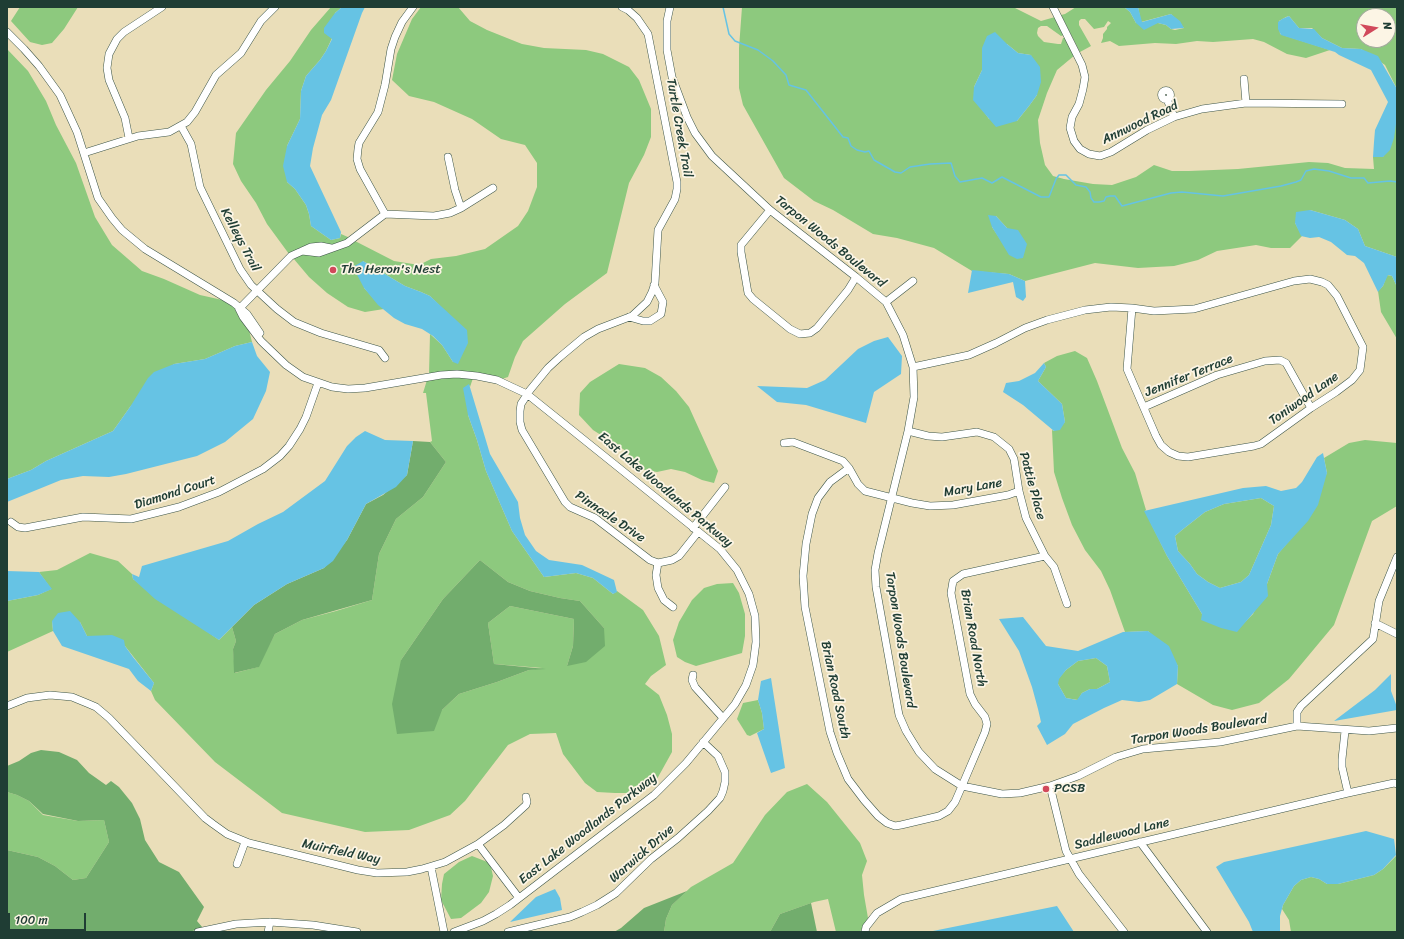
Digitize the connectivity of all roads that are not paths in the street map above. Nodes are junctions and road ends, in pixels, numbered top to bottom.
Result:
1 (162, 7) edge
2 (275, 7) edge
3 (413, 7) edge
4 (622, 7) edge
5 (670, 7) edge
6 (1053, 7) edge
7 (7, 32) edge
8 (1244, 79) dead end
9 (1167, 99) dead end
10 (1246, 103) junction
11 (1342, 104) dead end
12 (1174, 117) junction
13 (181, 126) junction
14 (129, 138) junction
15 (84, 153) junction
16 (448, 157) dead end
17 (493, 188) dead end
18 (461, 208) junction
19 (770, 210) junction
20 (385, 214) junction
21 (856, 277) junction
22 (913, 281) dead end
23 (654, 285) junction
24 (257, 291) junction
25 (886, 302) junction
26 (239, 308) junction
27 (1132, 308) junction
28 (629, 317) junction
29 (385, 358) dead end
30 (913, 367) junction
31 (318, 383) junction
32 (527, 394) junction
33 (1144, 407) junction
34 (1311, 408) junction
35 (908, 431) junction
36 (784, 443) dead end
37 (849, 468) junction
38 (725, 487) dead end
39 (1019, 491) junction
40 (891, 498) junction
41 (11, 522) dead end
42 (696, 530) junction
43 (1045, 556) junction
44 (1396, 561) edge
45 (658, 563) junction
46 (1067, 604) dead end
47 (673, 607) dead end
48 (1375, 624) junction
49 (1397, 634) edge
50 (693, 675) dead end
51 (7, 706) edge
52 (723, 718) junction
53 (1298, 726) junction
54 (1397, 728) edge
55 (1346, 731) junction
56 (703, 742) junction
57 (1397, 784) edge
58 (962, 786) junction
59 (1050, 786) junction
60 (1348, 792) junction
61 (526, 797) dead end
62 (245, 842) junction
63 (1140, 842) junction
64 (478, 844) junction
65 (1070, 859) junction
66 (237, 864) dead end
67 (431, 867) junction
68 (519, 898) junction
69 (270, 922) junction
70 (198, 932) edge
71 (268, 932) edge
72 (357, 932) edge
73 (444, 932) edge
74 (454, 932) edge
75 (508, 932) edge
76 (865, 932) edge
77 (1124, 932) edge
78 (1207, 932) edge

1 - 14 street
2 - 13 street
3 - 20 street
4 - 23 street, Turtle Creek Trail
5 - 19 street, Tarpon Woods Boulevard
6 - 12 street, Annwood Road
7 - 15 street, East Lake Woodlands Parkway
8 - 10 street
9 - 12 street
10 - 11 street, Annwood Road
10 - 12 street, Annwood Road
13 - 14 street
13 - 24 street, Kelleys Trail
14 - 15 street
15 - 26 street, East Lake Woodlands Parkway
16 - 18 street
17 - 18 street
18 - 20 street
19 - 21 street, Tarpon Woods Boulevard
19 - 21 street
20 - 24 street
21 - 25 street, Tarpon Woods Boulevard
22 - 25 street
23 - 28 street, Turtle Creek Trail
23 - 28 street
24 - 26 street
24 - 29 street, Kelleys Trail
25 - 30 street, Tarpon Woods Boulevard
26 - 31 street, East Lake Woodlands Parkway
27 - 30 street, Toniwood Lane
27 - 33 street, Toniwood Lane
27 - 34 street, Toniwood Lane
28 - 32 street, Turtle Creek Trail
30 - 35 street, Tarpon Woods Boulevard
31 - 32 street, East Lake Woodlands Parkway
31 - 41 street, Diamond Court
32 - 42 street, East Lake Woodlands Parkway
32 - 45 street, Pinnacle Drive
33 - 34 street, Jennifer Terrace
33 - 34 street, Toniwood Lane
35 - 39 street, Pattie Place
35 - 40 street, Tarpon Woods Boulevard
36 - 37 street, Mary Lane
37 - 40 street, Mary Lane
37 - 58 street, Brian Road South
38 - 42 street
39 - 40 street, Mary Lane
39 - 43 street, Pattie Place
40 - 58 street, Tarpon Woods Boulevard
42 - 45 street
42 - 52 street, East Lake Woodlands Parkway
43 - 46 street, Pattie Place
43 - 58 street, Brian Road North
44 - 48 street
45 - 47 street
48 - 49 street
48 - 53 street
50 - 52 street
51 - 62 street, Muirfield Way
52 - 56 street, East Lake Woodlands Parkway
53 - 55 street, Tarpon Woods Boulevard
53 - 59 street, Tarpon Woods Boulevard
54 - 55 street, Tarpon Woods Boulevard
55 - 60 street
56 - 68 street, East Lake Woodlands Parkway
56 - 75 street, Warwick Drive
57 - 60 street, Saddlewood Lane
58 - 59 street, Tarpon Woods Boulevard
59 - 65 street
60 - 63 street, Saddlewood Lane
61 - 64 street, Muirfield Way
62 - 66 street
62 - 67 street, Muirfield Way
63 - 65 street, Saddlewood Lane
63 - 78 street
64 - 67 street, Muirfield Way
64 - 68 street
65 - 76 street, Saddlewood Lane
65 - 77 street
67 - 73 street
68 - 74 street, East Lake Woodlands Parkway
69 - 70 street
69 - 71 street
69 - 72 street

